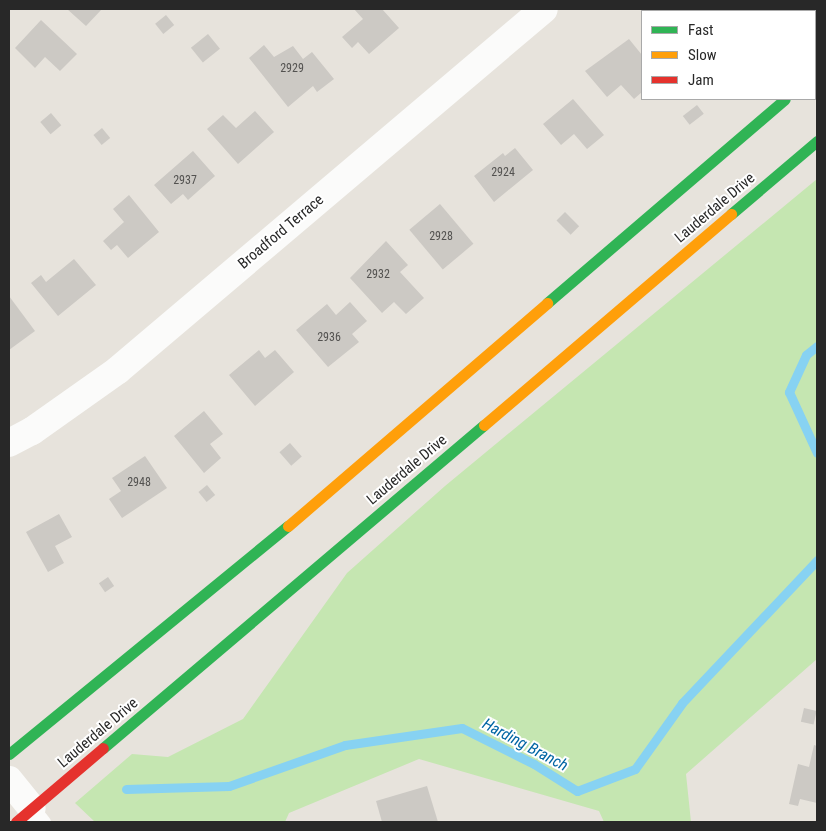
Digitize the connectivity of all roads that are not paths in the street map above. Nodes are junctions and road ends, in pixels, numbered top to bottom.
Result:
1 (544, 9) edge
2 (784, 100) edge
3 (817, 141) edge
4 (9, 443) edge
5 (9, 754) edge
6 (9, 780) edge
7 (30, 817) edge

1 - 4 street, Broadford Terrace
2 - 5 main road
3 - 7 main road, Lauderdale Drive
6 - 7 street

